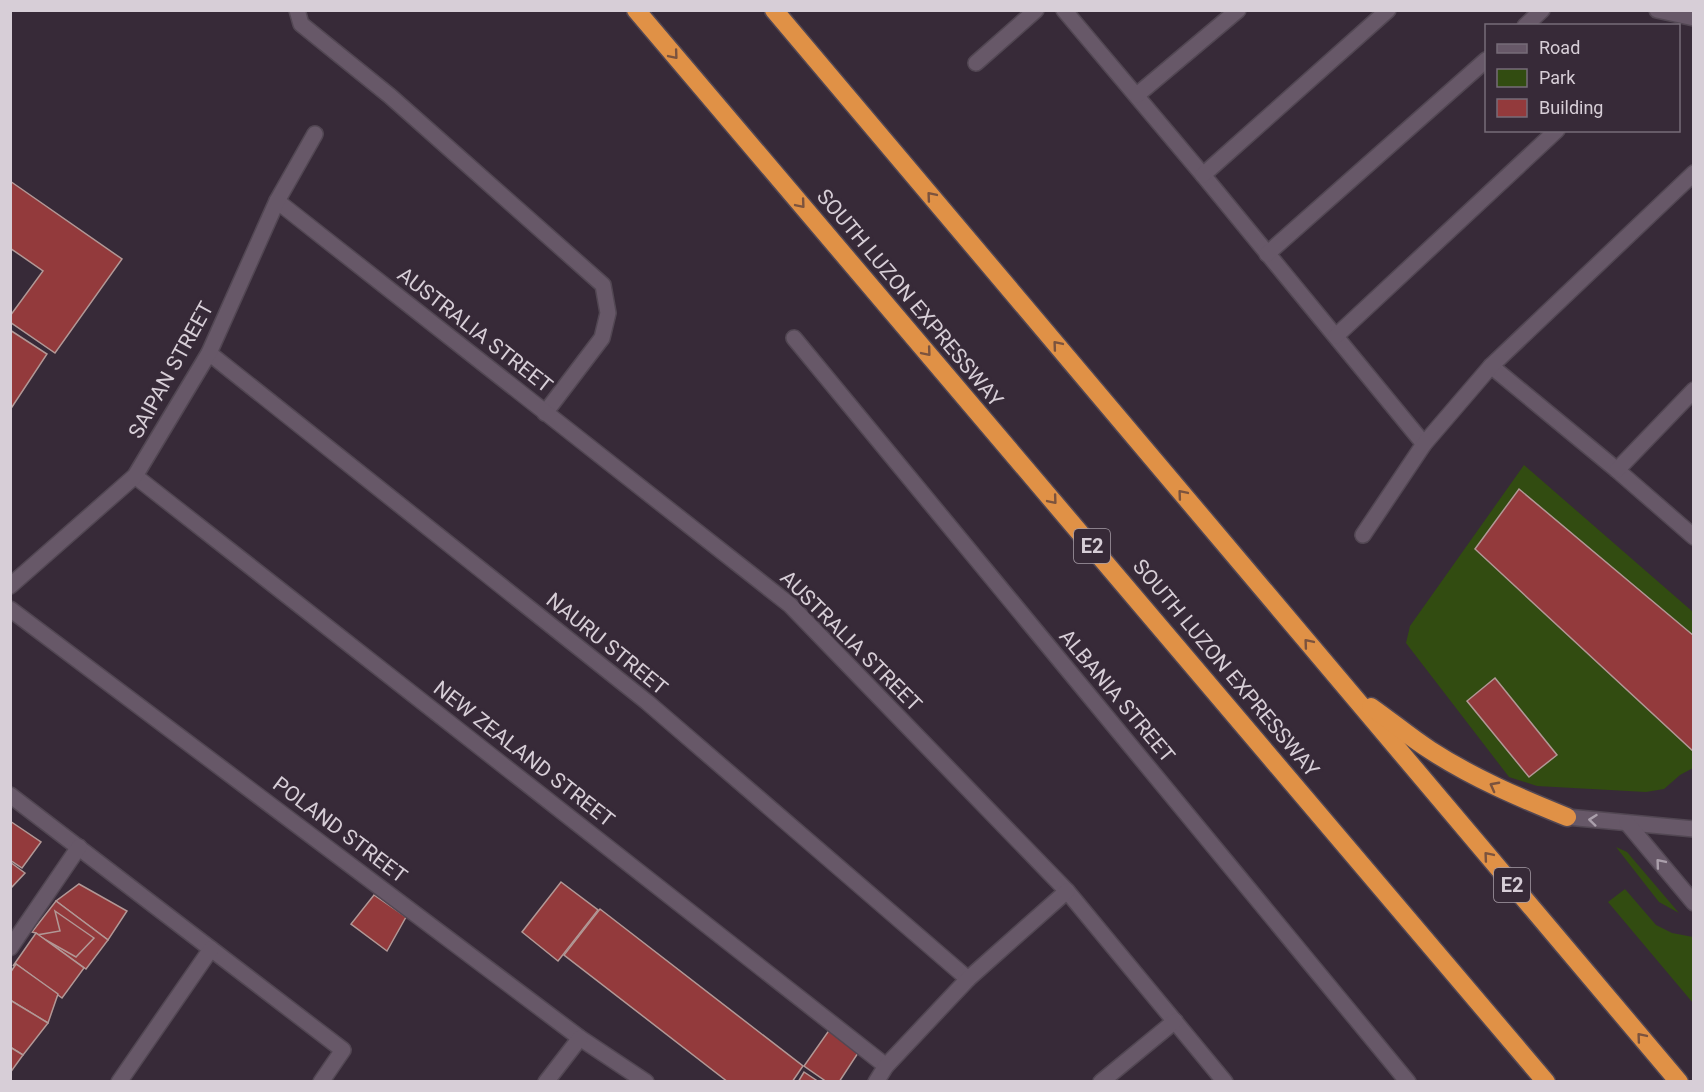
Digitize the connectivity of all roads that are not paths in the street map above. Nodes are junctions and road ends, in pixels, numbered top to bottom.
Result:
1 (297, 10) edge
2 (636, 10) edge
3 (774, 10) edge
4 (1064, 10) edge
5 (1238, 10) edge
6 (1388, 10) edge
7 (1542, 10) edge
8 (1657, 10) edge
9 (1025, 14) edge
10 (1685, 20) edge
11 (1527, 24) edge
12 (1485, 61) edge
13 (976, 63) dead end
14 (1137, 95) junction
15 (1555, 132) edge
16 (315, 134) dead end
17 (1694, 173) edge
18 (1203, 176) junction
19 (277, 201) junction
20 (1268, 254) junction
21 (1336, 336) junction
22 (794, 338) dead end
23 (209, 353) junction
24 (1491, 366) junction
25 (1694, 390) edge
26 (545, 413) junction
27 (1424, 444) junction
28 (1617, 470) junction
29 (135, 476) junction
30 (1363, 535) dead end
31 (1694, 537) edge
32 (10, 586) edge
33 (10, 609) edge
34 (1346, 688) junction
35 (10, 795) edge
36 (1567, 817) joint
37 (1627, 823) junction
38 (1694, 829) edge
39 (79, 847) junction
40 (1067, 891) junction
41 (1694, 903) edge
42 (10, 948) edge
43 (211, 949) junction
44 (968, 979) junction
45 (1175, 1021) junction
46 (580, 1038) junction
47 (886, 1066) junction
48 (119, 1082) edge
49 (321, 1082) edge
50 (546, 1082) edge
51 (646, 1082) edge
52 (876, 1082) edge
53 (1101, 1082) edge
54 (1225, 1082) edge
55 (1408, 1082) edge
56 (1546, 1082) edge
57 (1679, 1082) edge

1 - 26 street
2 -> 56 highway, SOUTH LUZON EXPRESSWAY / E2
34 -> 3 highway, E2
4 - 14 street
5 - 14 street
6 - 18 street
7 - 11 street
8 - 10 street
9 - 13 street
12 - 20 street
14 - 18 street
15 - 21 street
16 - 19 street, SAIPAN STREET
17 - 24 street
18 - 20 street
19 - 23 street, SAIPAN STREET
19 - 26 street, AUSTRALIA STREET
20 - 21 street
21 - 27 street
22 - 55 street, ALBANIA STREET
23 - 29 street, SAIPAN STREET
23 - 44 street, NAURU STREET
24 - 27 street
24 - 28 street
25 - 28 street
26 - 40 street, AUSTRALIA STREET
27 - 30 street
28 - 31 street
29 - 32 street, SAIPAN STREET
29 - 47 street, NEW ZEALAND STREET
33 - 46 street, POLAND STREET
36 -> 34 highway
57 -> 34 highway, E2
35 - 39 street
37 -> 36 street
37 - 38 street
41 -> 37 street
39 - 42 street
39 - 43 street
40 - 44 street
40 - 45 street, AUSTRALIA STREET
43 - 48 street
43 - 49 street
44 - 47 street
45 - 53 street
45 - 54 street, AUSTRALIA STREET
46 - 50 street
46 - 51 street, POLAND STREET
47 - 52 street

